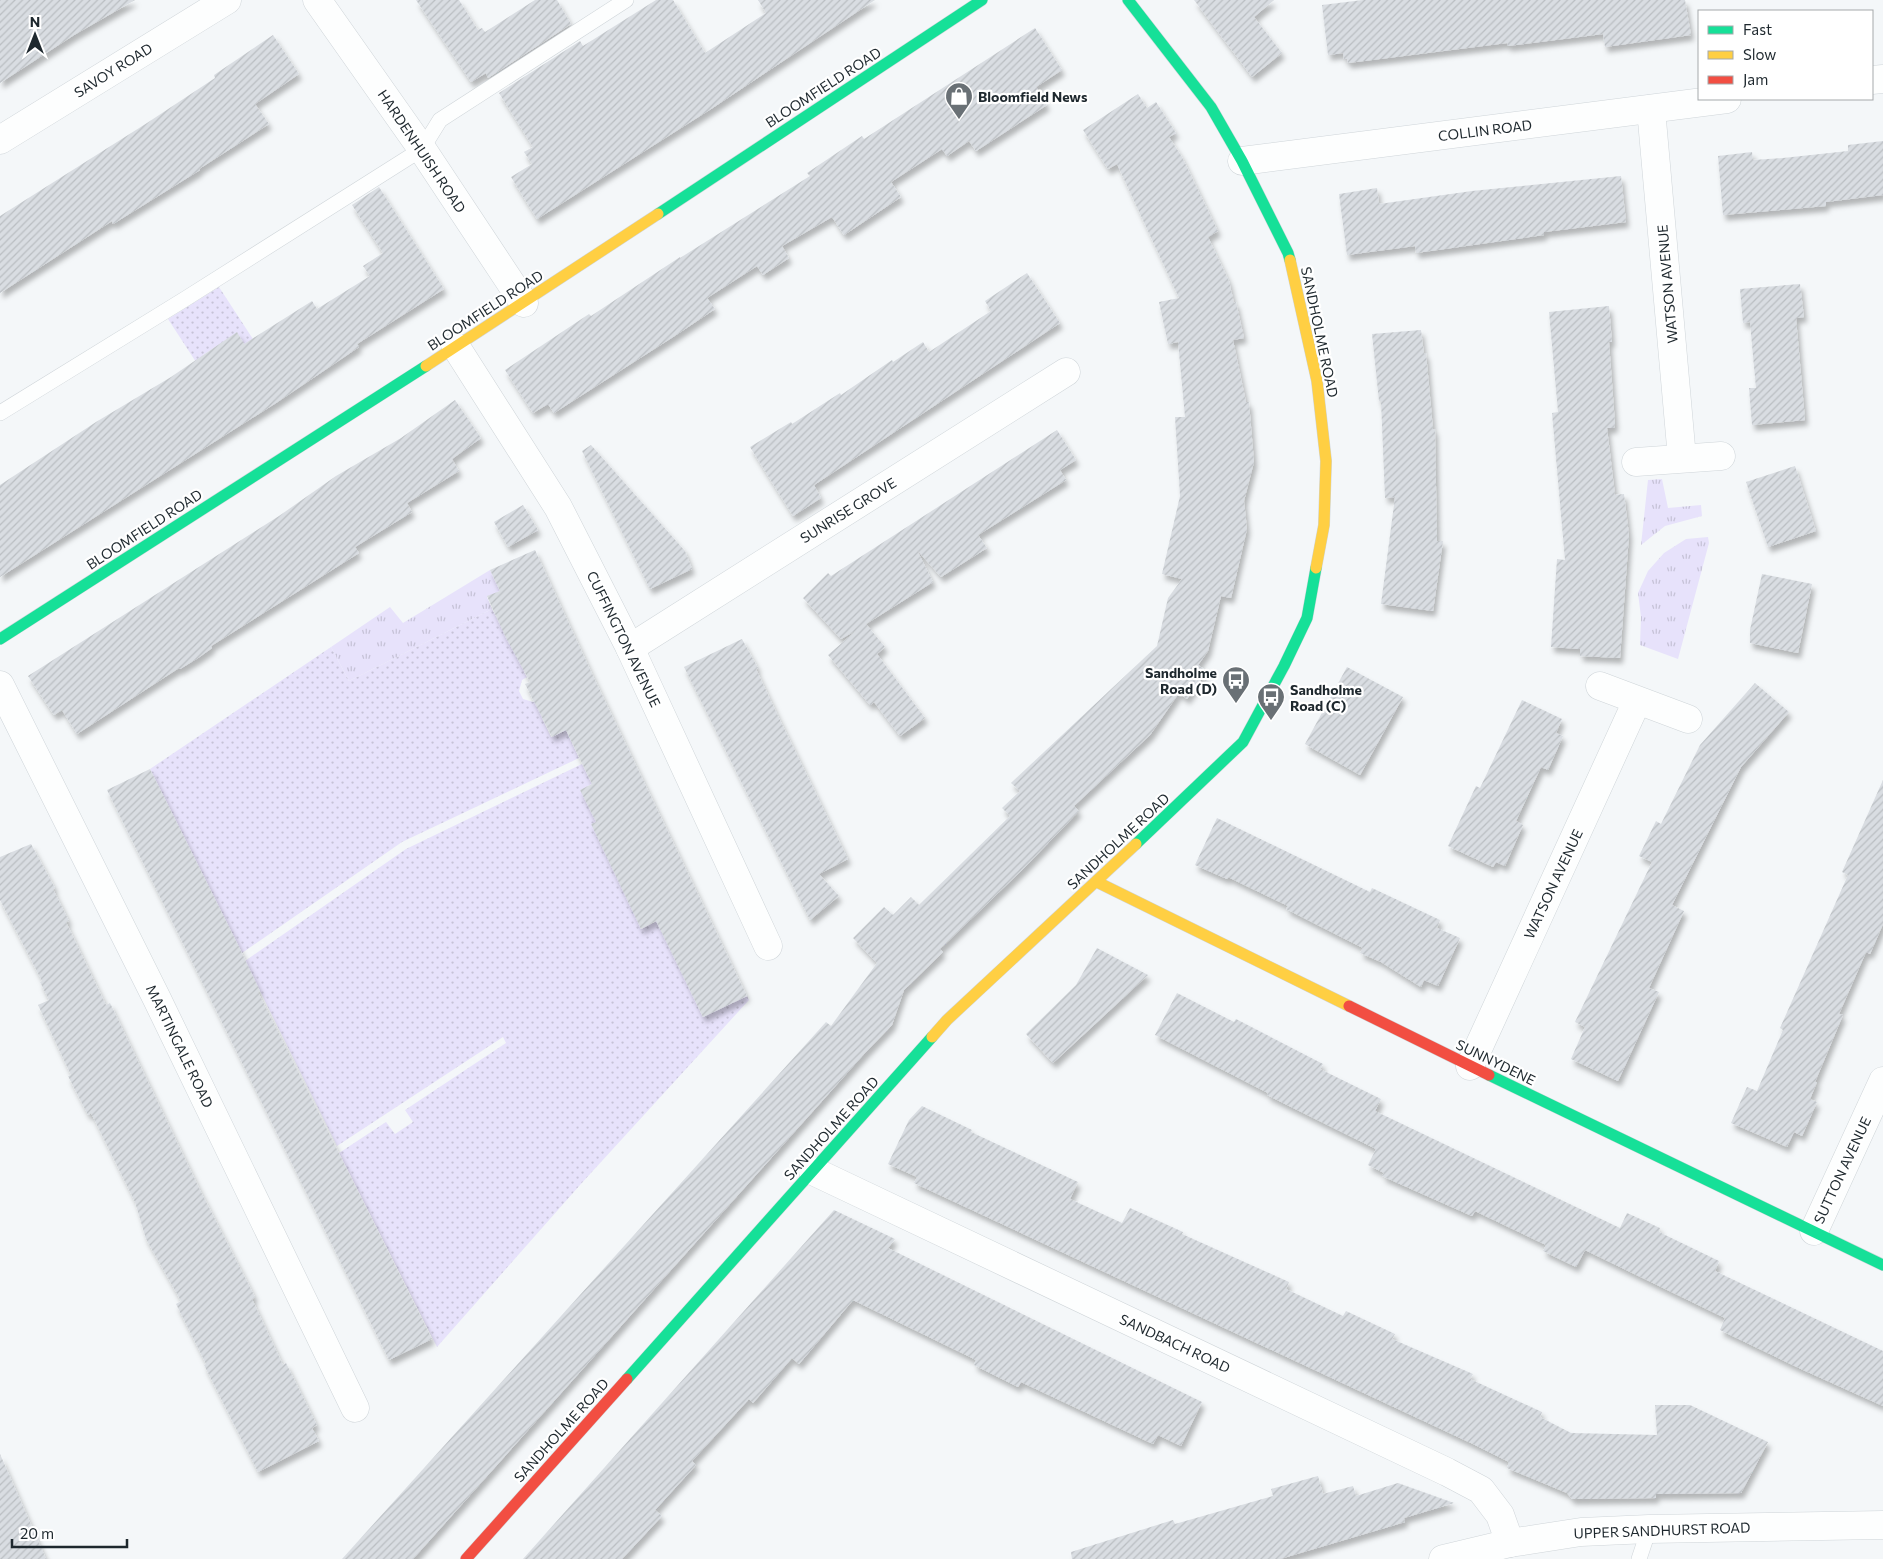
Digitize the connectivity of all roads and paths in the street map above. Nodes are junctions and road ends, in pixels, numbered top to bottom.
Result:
1 (227, 0) edge
2 (318, 0) edge
3 (626, 0) edge
4 (982, 0) edge
5 (1128, 0) edge
6 (1720, 100) edge
7 (1651, 109) junction
8 (0, 140) edge
9 (422, 148) junction
10 (1242, 161) junction
11 (524, 303) junction
12 (456, 346) junction
13 (1066, 372) dead end
14 (0, 414) edge
15 (1721, 456) dead end
16 (1682, 458) junction
17 (1636, 462) dead end
18 (0, 639) edge
19 (630, 648) junction
20 (0, 685) edge
21 (1600, 686) dead end
22 (1637, 701) junction
23 (1688, 719) dead end
24 (1097, 882) junction
25 (768, 946) dead end
26 (1470, 1066) junction
27 (1883, 1081) edge
28 (813, 1170) junction
29 (1814, 1231) junction
30 (1883, 1265) edge
31 (356, 1408) dead end
32 (1883, 1525) edge
33 (1649, 1529) junction
34 (1510, 1543) junction
35 (466, 1559) edge
36 (1443, 1559) edge
37 (1640, 1559) edge

1 - 8 street, SAVOY ROAD
2 - 9 street, HARDENHUISH ROAD
3 - 9 lane
4 - 11 street, BLOOMFIELD ROAD
5 - 10 street, SANDHOLME ROAD
6 - 7 street, COLLIN ROAD
7 - 10 street, COLLIN ROAD
7 - 16 street, WATSON AVENUE
9 - 11 street, HARDENHUISH ROAD
9 - 14 lane
10 - 24 street, SANDHOLME ROAD
11 - 12 street, BLOOMFIELD ROAD
12 - 18 street, BLOOMFIELD ROAD
12 - 19 street, CUFFINGTON AVENUE
13 - 19 street, SUNRISE GROVE
15 - 16 street
16 - 17 street
19 - 25 street, CUFFINGTON AVENUE
20 - 31 street, MARTINGALE ROAD
21 - 22 street
22 - 23 street
22 - 26 street, WATSON AVENUE
24 - 26 street, SUNNYDENE
24 - 28 street, SANDHOLME ROAD
26 - 29 street, SUNNYDENE
27 - 29 street, SUTTON AVENUE
28 - 34 street, SANDBACH ROAD
28 - 35 street, SANDHOLME ROAD
29 - 30 street, SUNNYDENE
32 - 33 street, UPPER SANDHURST ROAD
33 - 34 street, UPPER SANDHURST ROAD
33 - 37 lane
34 - 36 street, UPPER SANDHURST ROAD

